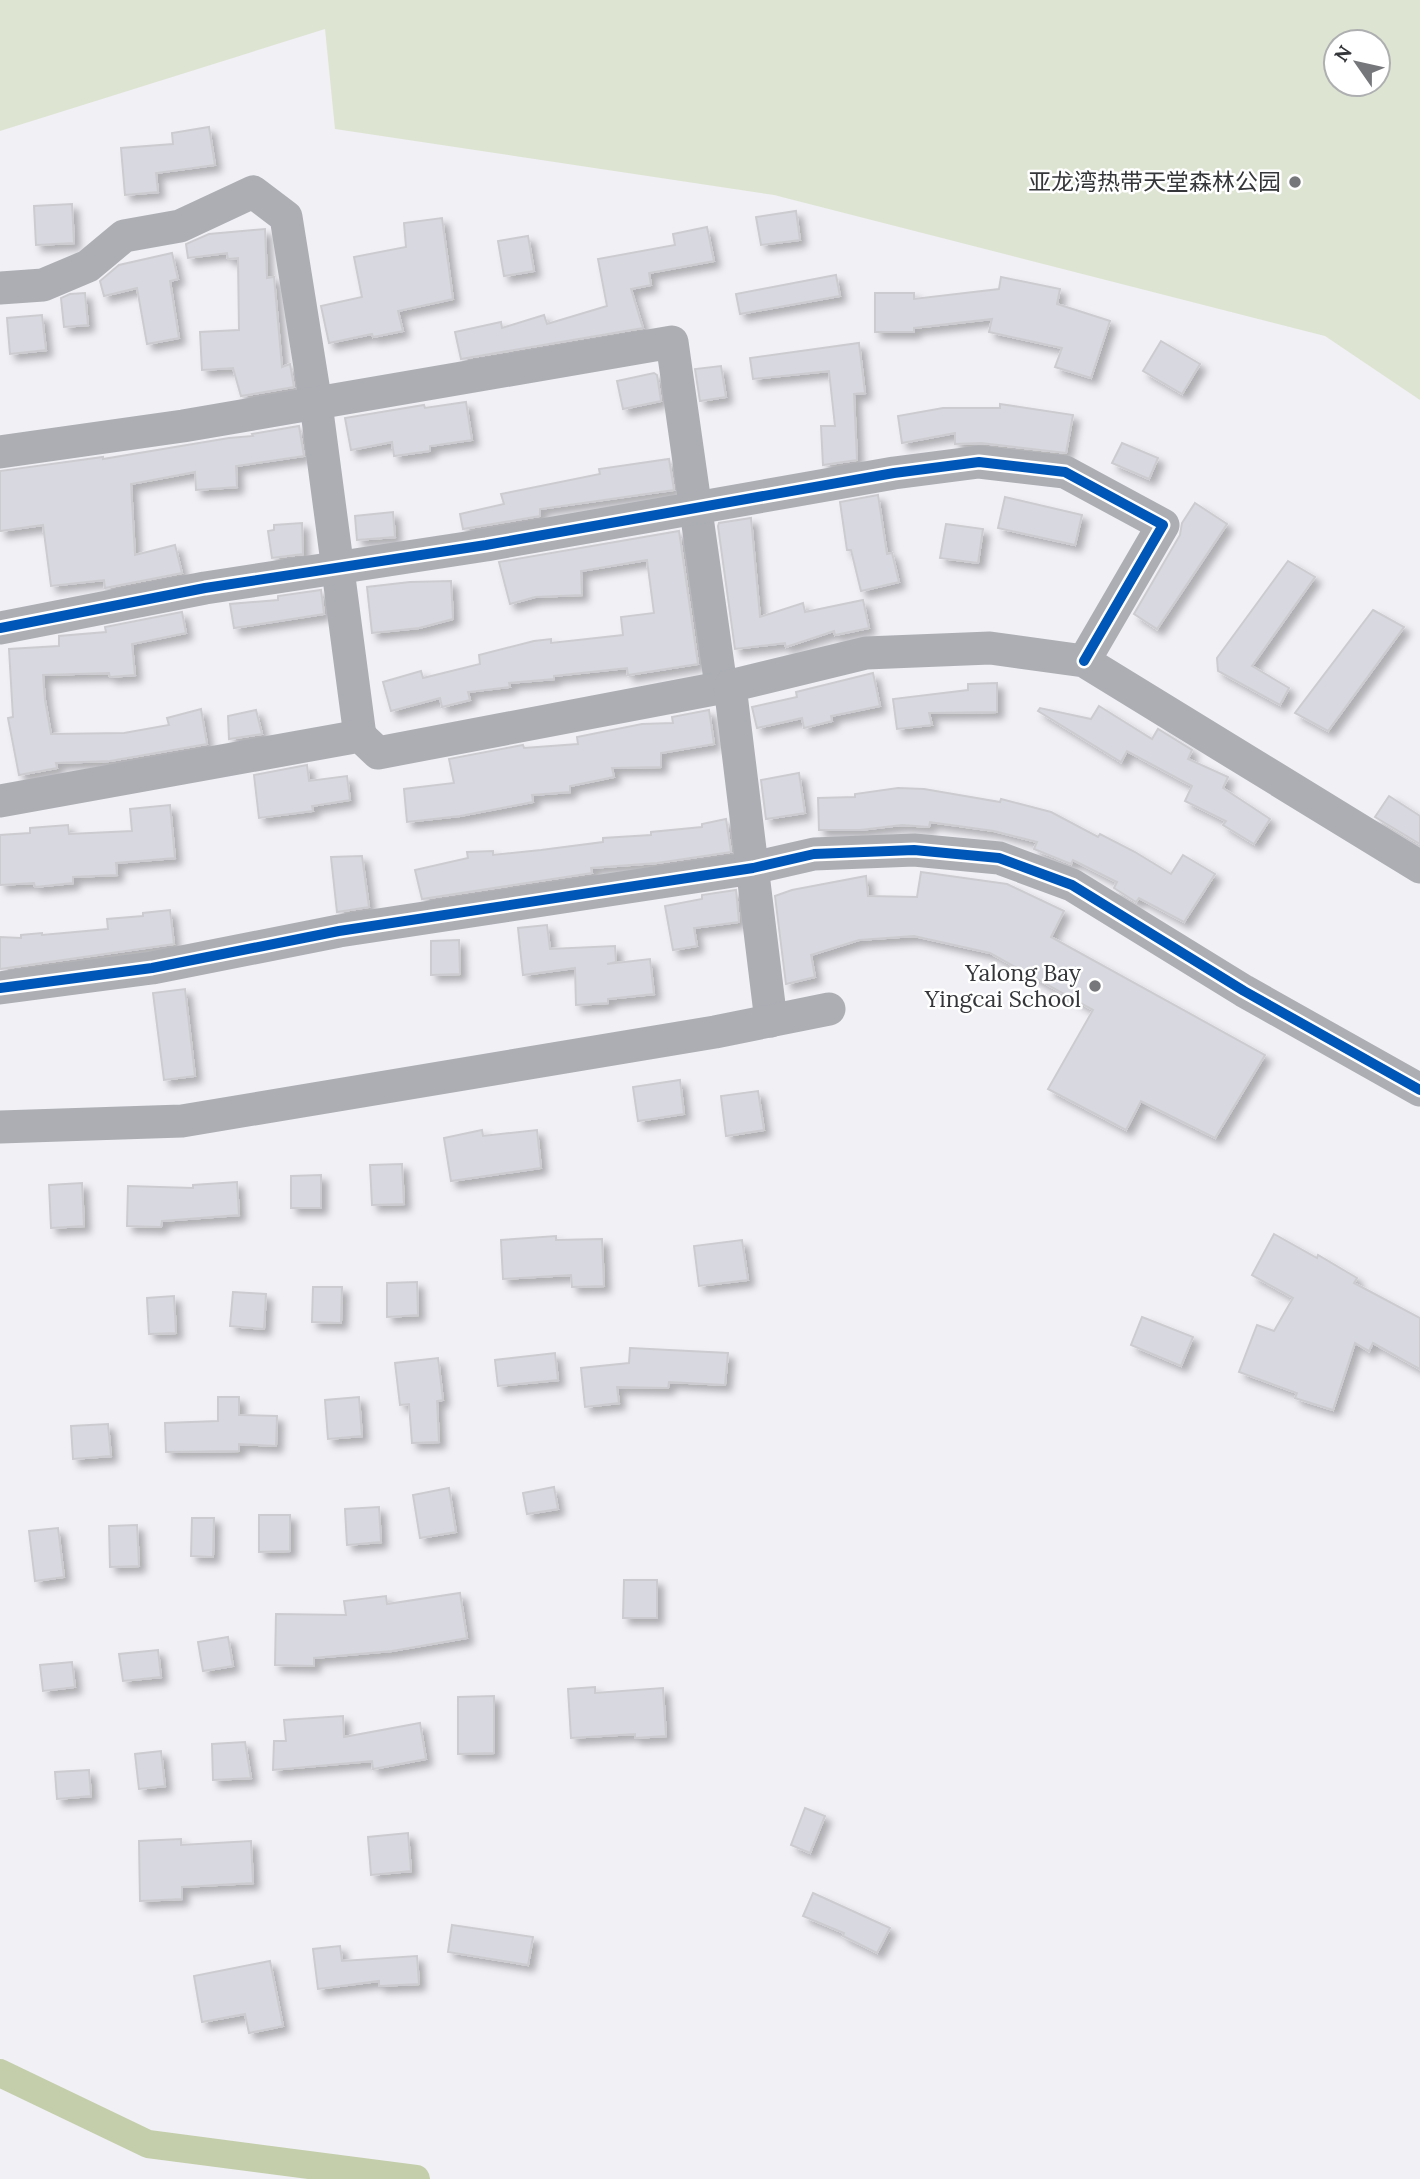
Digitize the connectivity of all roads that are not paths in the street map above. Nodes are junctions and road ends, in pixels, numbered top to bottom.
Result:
1 (0, 288) edge
2 (316, 404) junction
3 (0, 452) edge
4 (695, 507) junction
5 (339, 568) junction
6 (0, 628) edge
7 (1084, 661) junction
8 (726, 686) junction
9 (360, 736) junction
10 (0, 801) edge
11 (1420, 867) edge
12 (752, 868) junction
13 (0, 988) edge
14 (829, 1009) dead end
15 (771, 1021) junction
16 (1420, 1090) edge
17 (0, 1127) edge

1 - 2 street
2 - 3 street
2 - 4 street
2 - 5 street
4 - 5 street
4 - 7 street
4 - 8 street
5 - 6 street
5 - 9 street
7 - 8 street
7 - 11 street
8 - 9 street
8 - 12 street
9 - 10 street
12 - 13 street
12 - 15 street
12 - 16 street
14 - 15 street
15 - 17 street

